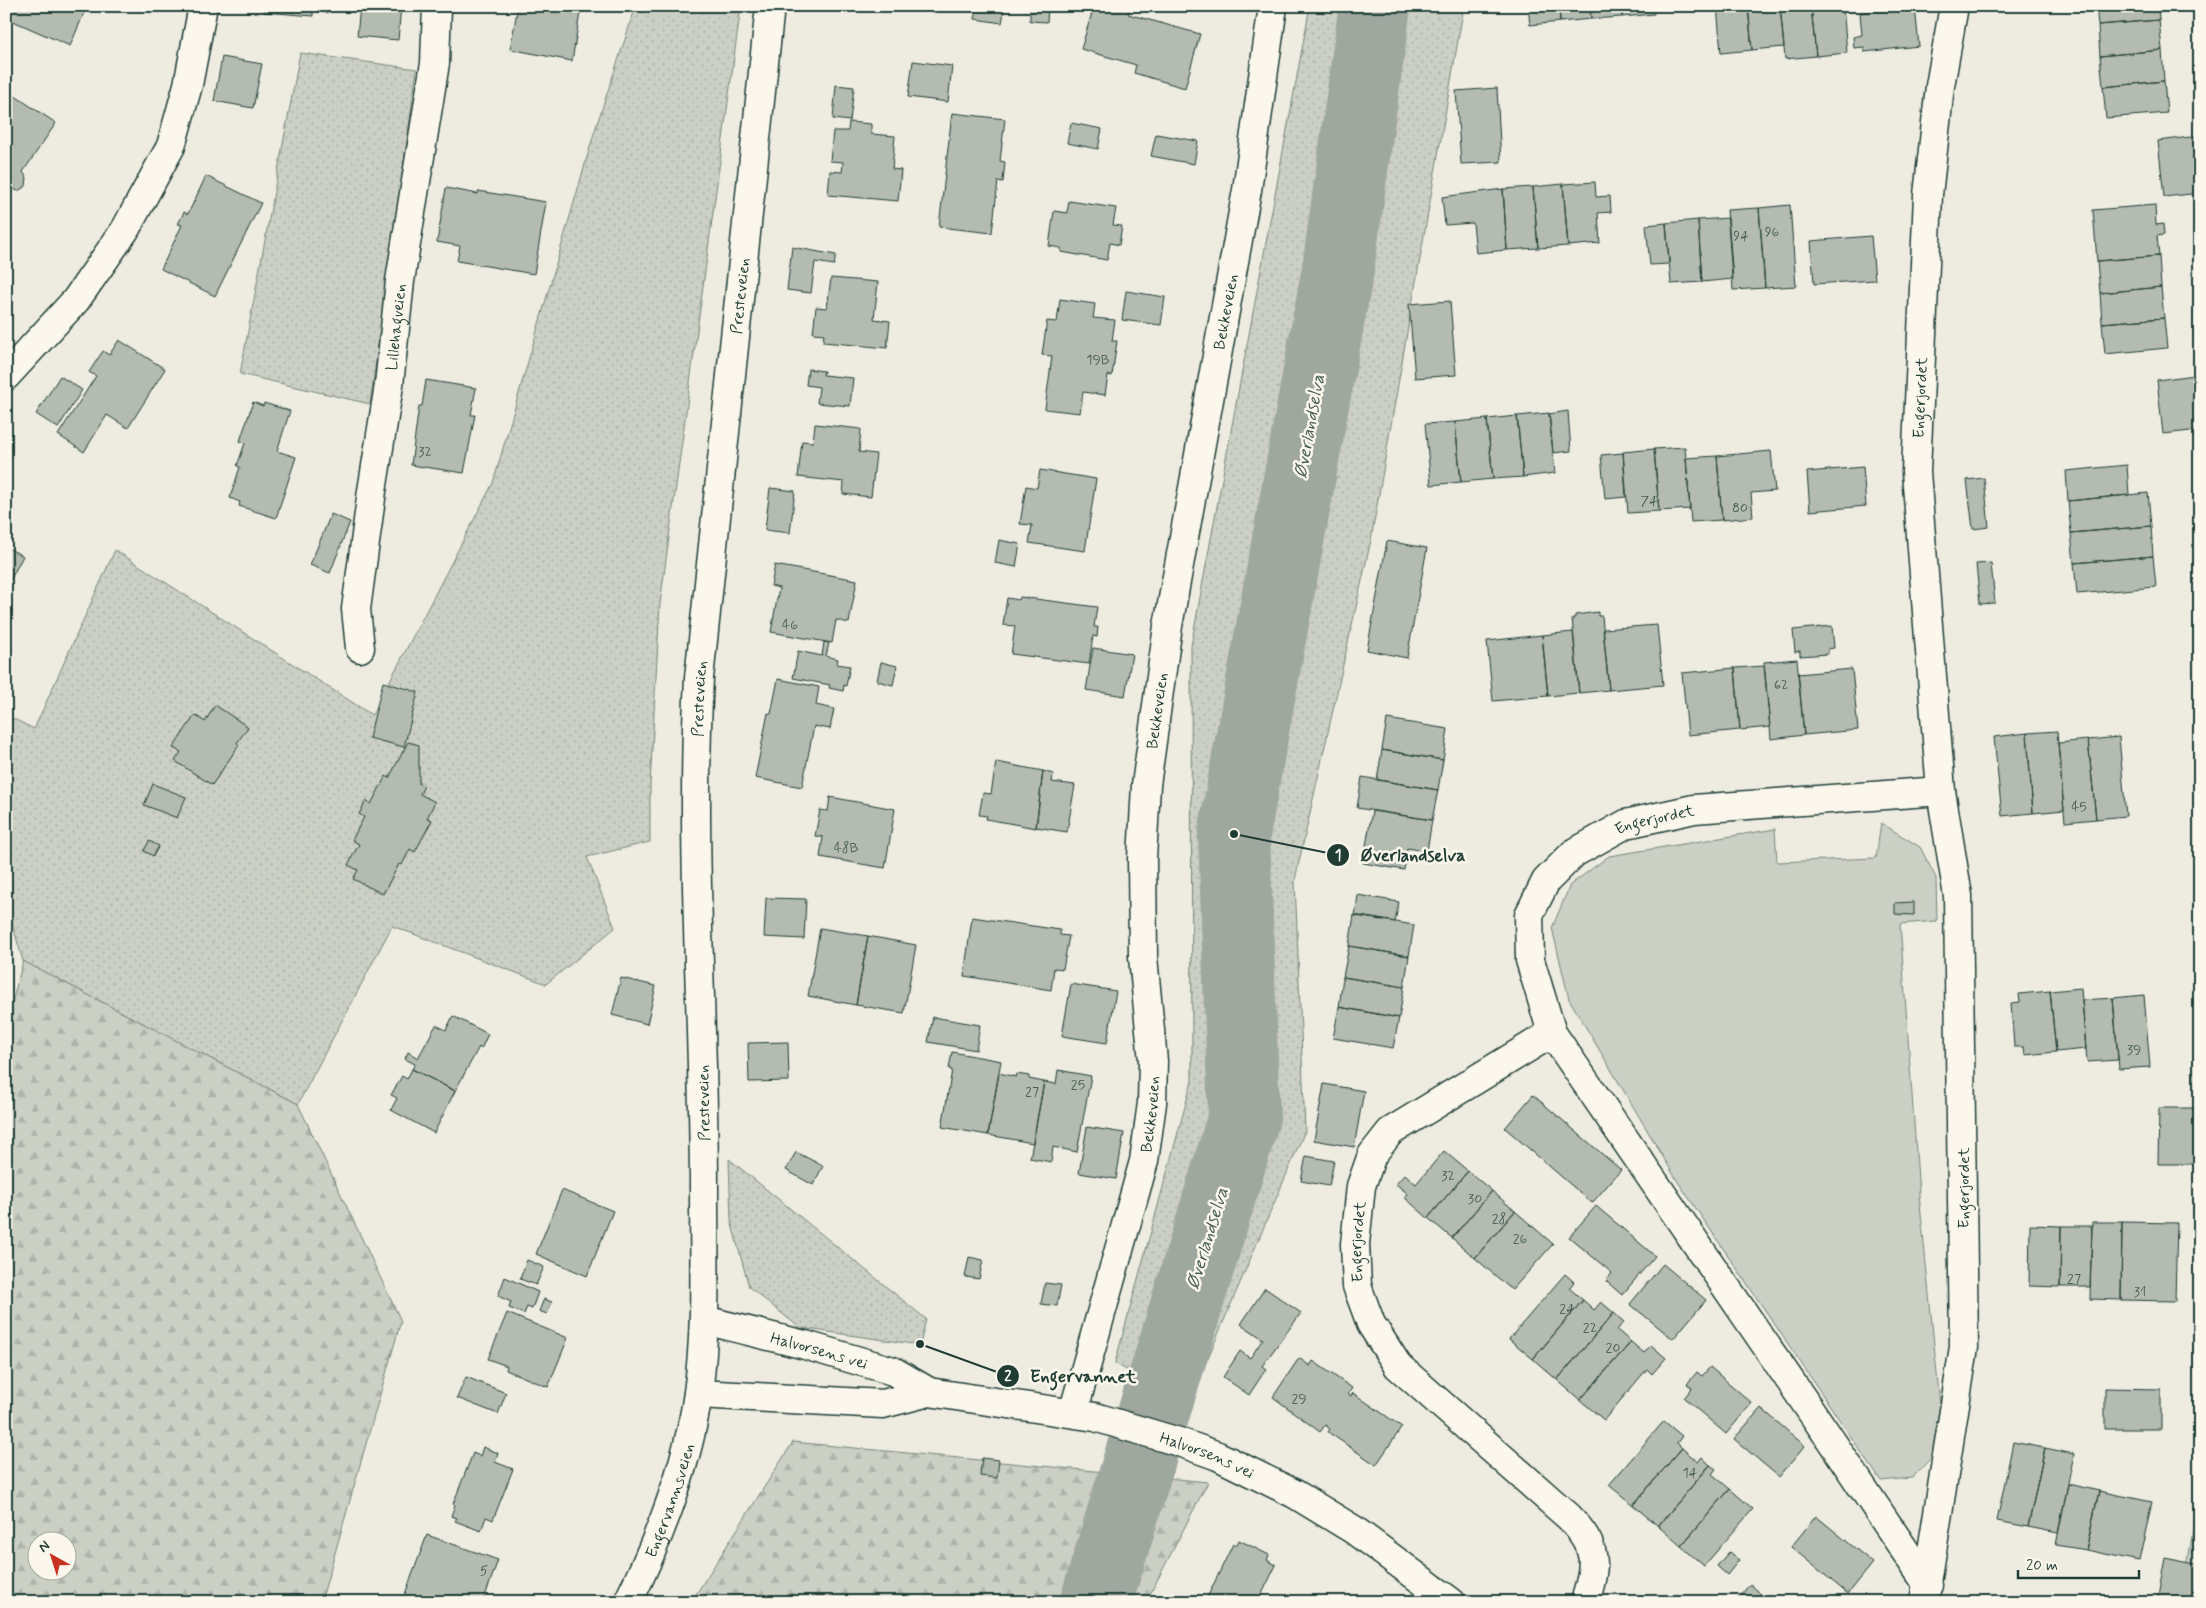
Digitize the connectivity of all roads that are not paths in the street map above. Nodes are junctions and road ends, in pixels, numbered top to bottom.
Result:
1 (203, 6) edge
2 (437, 6) edge
3 (770, 6) edge
4 (1273, 6) edge
5 (1954, 6) edge
6 (6, 376) edge
7 (360, 648) dead end
8 (1941, 791) junction
9 (1552, 1033) junction
10 (704, 1320) junction
11 (929, 1392) junction
12 (698, 1394) junction
13 (1084, 1415) junction
14 (1926, 1593) edge
15 (628, 1602) edge
16 (1451, 1602) edge
17 (1585, 1602) edge

1 - 6 street
2 - 7 street, Lillehagveien
3 - 10 street, Presteveien
4 - 13 street, Bekkeveien
5 - 8 street, Engerjordet
8 - 9 street, Engerjordet
8 - 14 street, Engerjordet
9 - 14 street, Engerjordet
9 - 17 street, Engerjordet
10 - 11 street, Halvorsens vei
10 - 12 street, Presteveien
11 - 12 street, Halvorsens vei
11 - 13 street, Halvorsens vei
12 - 15 street, Engervannsveien
13 - 16 street, Halvorsens vei

